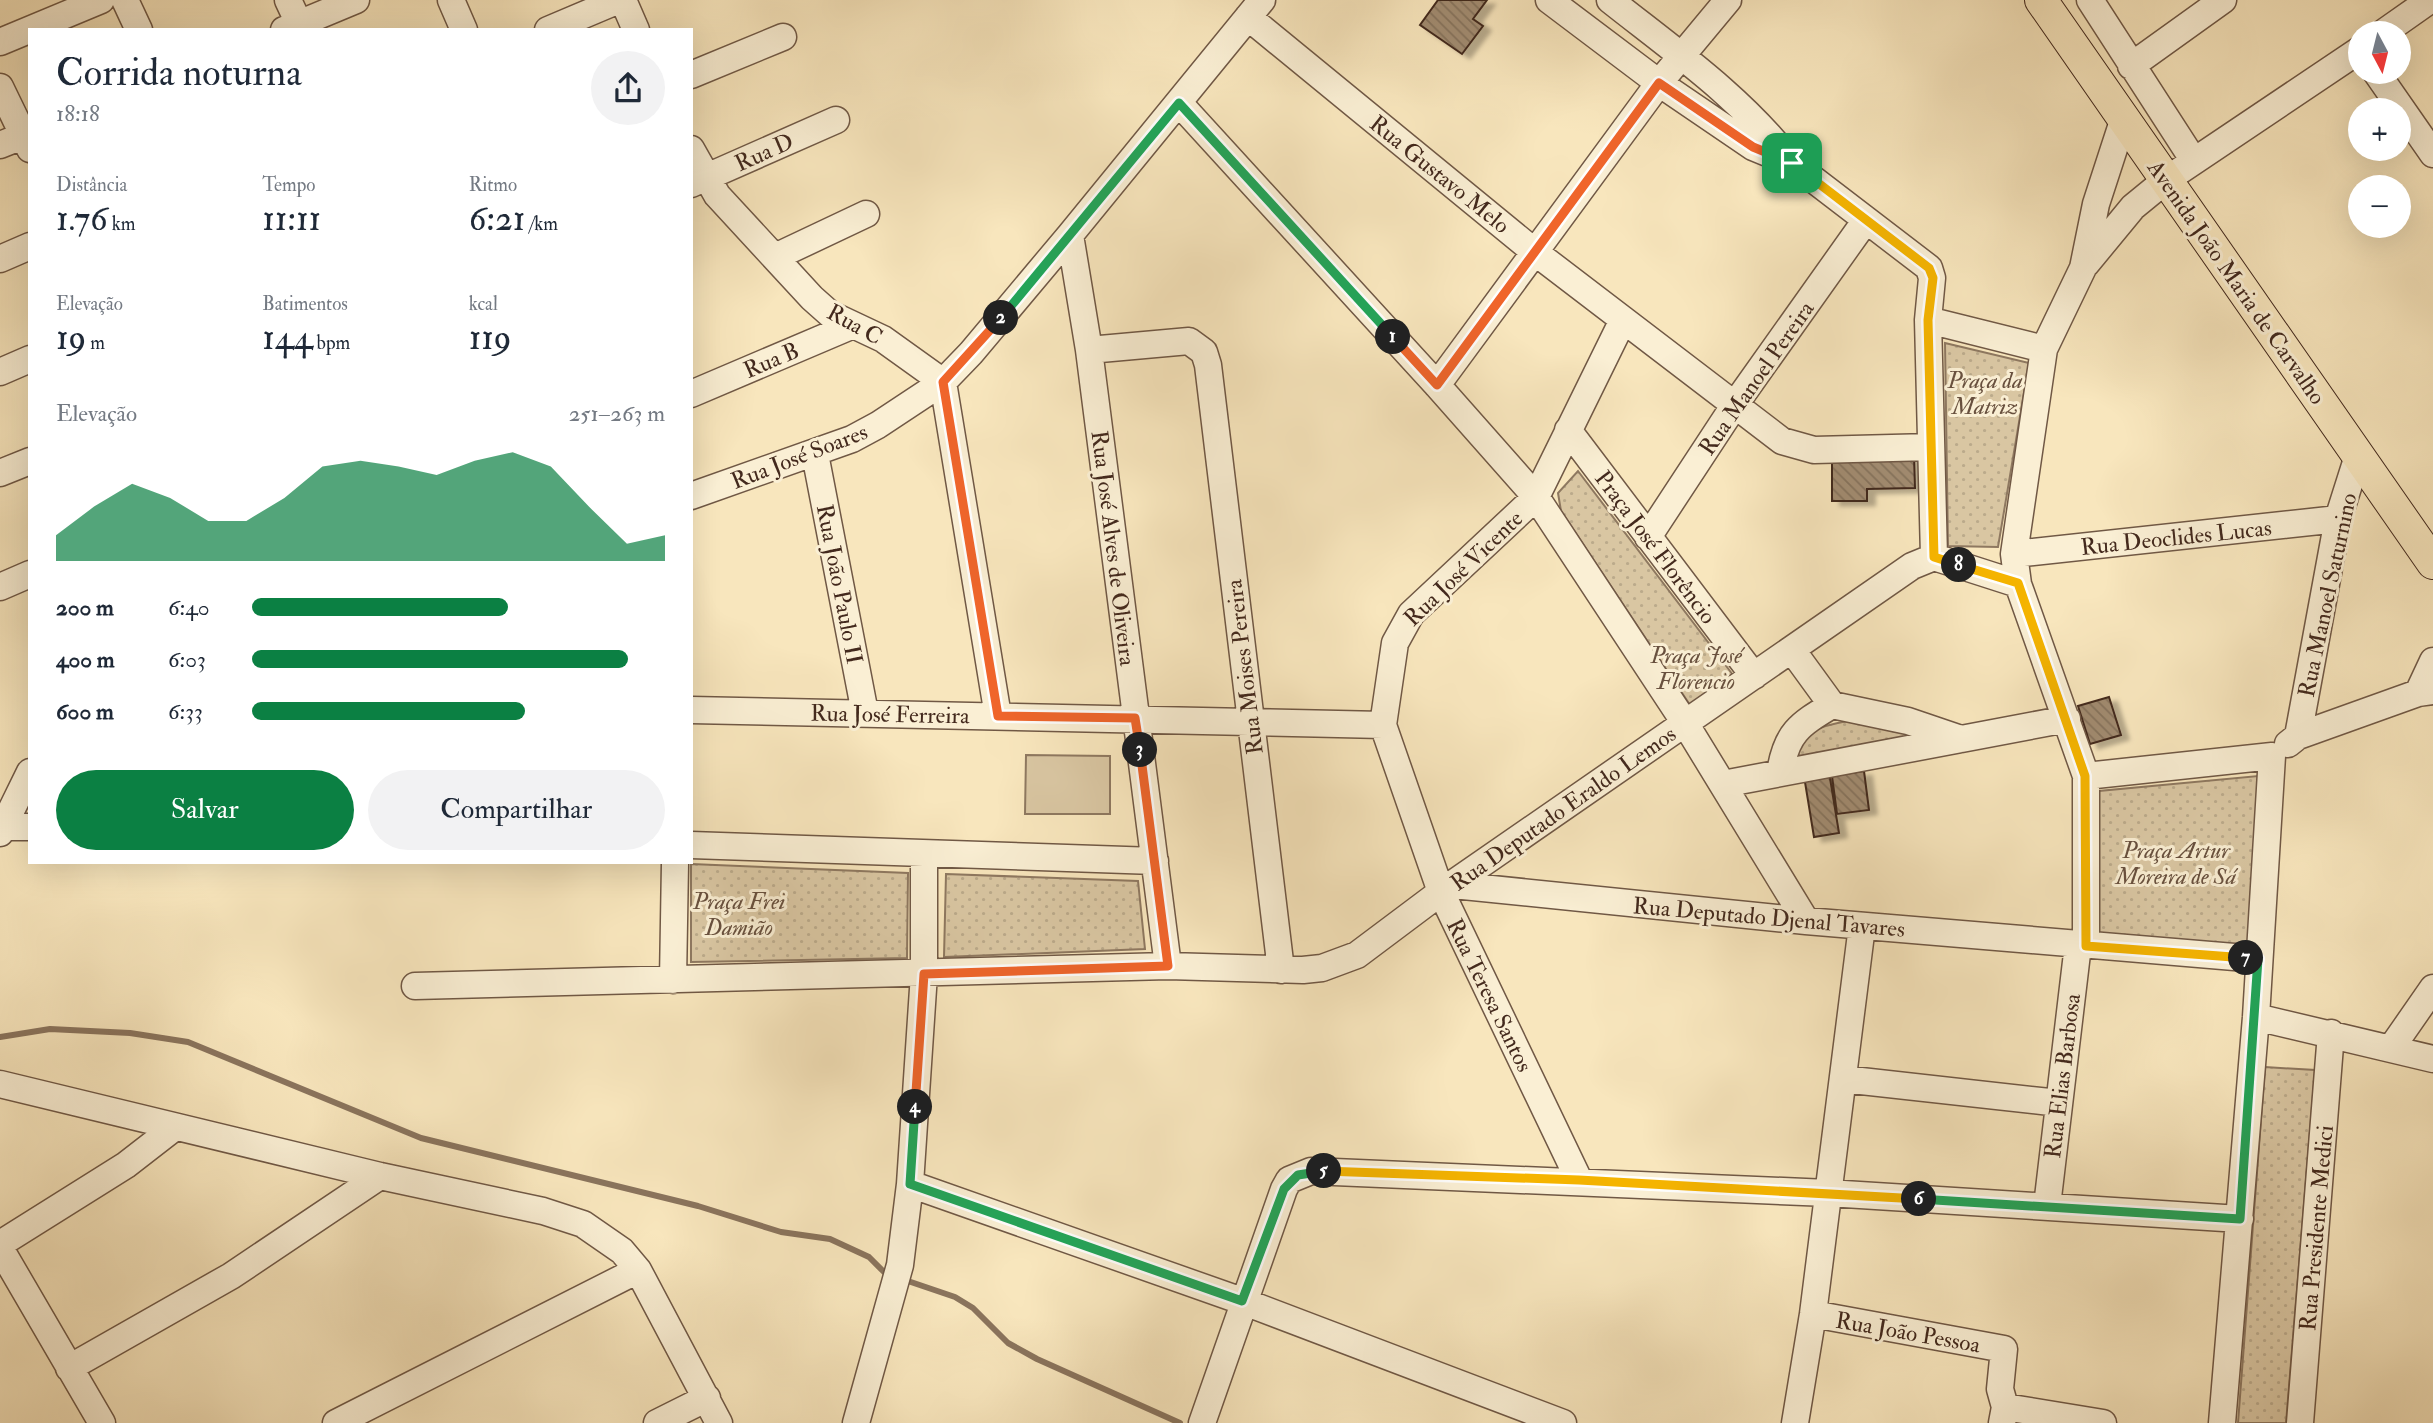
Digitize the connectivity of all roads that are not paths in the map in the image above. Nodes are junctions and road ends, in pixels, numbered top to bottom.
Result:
1 (101, 0) edge
2 (125, 0) edge
3 (356, 0) edge
4 (451, 0) edge
5 (621, 0) edge
6 (1549, 0) edge
7 (1597, 0) edge
8 (1610, 0) edge
9 (1728, 0) edge
10 (2042, 0) edge
11 (2090, 0) edge
12 (2223, 0) edge
13 (2430, 0) edge
14 (1255, 8) edge
15 (293, 21) edge
16 (2400, 21) edge
17 (1580, 23) junction
18 (34, 28) edge
19 (138, 28) edge
20 (463, 28) edge
21 (553, 28) edge
22 (635, 28) edge
23 (28, 30) edge
24 (783, 37) dead end
25 (0, 42) edge
26 (1681, 56) junction
27 (2348, 59) edge
28 (2131, 66) junction
29 (693, 74) edge
30 (1659, 83) junction
31 (2384, 84) edge
32 (0, 87) edge
33 (1179, 103) junction
34 (2124, 118) junction
35 (836, 120) dead end
36 (21, 141) edge
37 (2433, 154) edge
38 (693, 158) edge
39 (2194, 160) junction
40 (1792, 163) junction
41 (2166, 180) junction
42 (698, 181) edge
43 (866, 214) dead end
44 (1866, 220) junction
45 (1070, 235) junction
46 (28, 247) edge
47 (1536, 253) junction
48 (775, 257) junction
49 (0, 259) edge
50 (2083, 268) junction
51 (1623, 320) junction
52 (1928, 320) junction
53 (851, 326) junction
54 (2044, 349) junction
55 (1089, 350) junction
56 (28, 360) edge
57 (0, 372) edge
58 (943, 382) junction
59 (1437, 385) junction
60 (693, 393) edge
61 (1736, 403) junction
62 (1568, 430) junction
63 (1930, 447) junction
64 (815, 454) junction
65 (2358, 456) junction
66 (28, 462) edge
67 (0, 473) edge
68 (693, 495) edge
69 (1536, 497) junction
70 (2338, 519) junction
71 (1648, 537) junction
72 (2014, 554) junction
73 (1934, 557) junction
74 (2433, 563) edge
75 (28, 575) edge
76 (2018, 583) junction
77 (0, 587) edge
78 (1791, 650) junction
79 (2433, 661) edge
80 (1754, 676) junction
81 (2426, 692) edge
82 (1832, 705) junction
83 (693, 710) edge
84 (865, 713) junction
85 (998, 716) junction
86 (1135, 718) junction
87 (2067, 719) junction
88 (1251, 720) junction
89 (1685, 723) junction
90 (1383, 725) junction
91 (2298, 736) junction
92 (1966, 740) junction
93 (2272, 756) junction
94 (1780, 773) junction
95 (28, 776) edge
96 (2085, 776) junction
97 (1723, 784) junction
98 (28, 827) edge
99 (1, 828) edge
100 (693, 845) edge
101 (925, 854) junction
102 (1155, 861) junction
103 (675, 864) edge
104 (1447, 888) junction
105 (1806, 921) junction
106 (1862, 926) junction
107 (2082, 945) junction
108 (2258, 959) junction
109 (1168, 966) junction
110 (1281, 970) junction
111 (924, 974) junction
112 (673, 980) junction
113 (415, 986) dead end
114 (2433, 988) edge
115 (2256, 1017) junction
116 (2331, 1033) junction
117 (2392, 1047) junction
118 (2433, 1059) edge
119 (1843, 1079) junction
120 (0, 1084) edge
121 (2059, 1103) junction
122 (175, 1127) junction
123 (380, 1176) junction
124 (1579, 1180) junction
125 (910, 1184) junction
126 (1828, 1193) junction
127 (2047, 1206) junction
128 (2240, 1219) junction
129 (0, 1246) edge
130 (638, 1270) junction
131 (1242, 1301) junction
132 (1813, 1314) junction
133 (69, 1368) junction
134 (706, 1398) junction
135 (379, 1413) edge
136 (2003, 1415) edge
137 (1203, 1419) edge
138 (102, 1423) edge
139 (336, 1423) edge
140 (657, 1423) edge
141 (719, 1423) edge
142 (856, 1423) edge
143 (1563, 1423) edge
144 (1795, 1423) edge
145 (2103, 1423) edge
146 (2222, 1423) edge
147 (2300, 1423) edge

1 - 18 street
2 - 19 street
3 - 15 street
4 - 20 street
5 - 21 street
5 - 22 street
6 - 17 street
7 - 17 street
8 - 26 street
9 - 26 street
10 - 34 main road, Avenida João Maria de Carvalho
11 - 28 street
12 - 28 street
13 - 16 street
14 - 33 street, Rua José Soares
14 - 47 street, Rua Gustavo Melo
17 - 30 street
23 - 25 street
24 - 29 street
26 - 30 street
26 - 40 street
27 - 39 street
28 - 39 street
30 - 40 street
30 - 47 street
31 - 37 street
32 - 36 street
33 - 45 street, Rua José Soares
33 - 59 street
34 - 41 main road, Avenida João Maria de Carvalho
34 - 50 street
35 - 42 street, Rua D
38 - 42 street, Rua C
39 - 41 street
40 - 44 street
41 - 50 street
41 - 65 main road, Avenida João Maria de Carvalho
42 - 48 street, Rua C
43 - 48 street
44 - 52 street
44 - 61 street, Rua Manoel Pereira
45 - 55 street, Rua José Alves de Oliveira
45 - 58 street, Rua José Soares
46 - 49 street
47 - 51 street, Rua Gustavo Melo
47 - 59 street
48 - 53 street, Rua C
50 - 54 street
51 - 61 street, Rua Gustavo Melo
51 - 62 street
52 - 54 street
52 - 63 street
53 - 58 street, Rua C
53 - 60 street, Rua B
54 - 72 street
55 - 86 street, Rua José Alves de Oliveira
55 - 88 street, Rua Moises Pereira
56 - 57 street
58 - 64 street, Rua José Soares
58 - 85 street
59 - 69 street
61 - 63 street, Rua Gustavo Melo
61 - 71 street, Rua Manoel Pereira
62 - 69 street
62 - 71 street, Praça José Florêncio
63 - 73 street
64 - 68 street, Rua José Soares
64 - 84 street, Rua João Paulo II
65 - 70 street, Rua Manoel Saturnino
65 - 74 main road, Avenida João Maria de Carvalho
66 - 67 street
69 - 89 street
69 - 90 street, Rua José Vicente
70 - 72 street, Rua Deoclides Lucas
70 - 91 street, Rua Manoel Saturnino
71 - 80 street, Praça José Florêncio
72 - 76 street
73 - 76 street
73 - 78 street
75 - 77 street
76 - 87 street
78 - 80 street
78 - 82 street
79 - 81 street
80 - 89 street
81 - 91 street
82 - 92 street
82 - 94 street
83 - 84 street, Rua José Ferreira
84 - 85 street, Rua José Ferreira
85 - 86 street, Rua José Ferreira
86 - 88 street, Rua José Ferreira
86 - 102 street, Rua José Alves de Oliveira
87 - 92 street
87 - 96 street
88 - 90 street, Rua José Ferreira
88 - 110 street, Rua Moises Pereira
89 - 97 street
89 - 104 street, Rua Deputado Eraldo Lemos
90 - 104 street, Rua Teresa Santos
91 - 93 street
92 - 94 street
93 - 96 street
93 - 108 street
94 - 97 street
95 - 99 street
96 - 107 street
97 - 105 street
98 - 99 street
100 - 101 street
101 - 102 street
101 - 111 street
102 - 109 street
103 - 112 street
104 - 105 street, Rua Deputado Djenal Tavares
104 - 110 street, Rua Deputado Eraldo Lemos
104 - 124 street, Rua Teresa Santos
105 - 106 street, Rua Deputado Djenal Tavares
106 - 107 street, Rua Deputado Djenal Tavares
106 - 119 street
107 - 108 street
107 - 121 street, Rua Elias Barbosa
108 - 115 street
109 - 110 street
109 - 111 street
111 - 112 street
111 - 125 street
112 - 113 street
114 - 117 street
115 - 116 street
115 - 128 street
116 - 117 street
116 - 147 street, Rua Presidente Medici
117 - 118 street
119 - 121 street
119 - 126 street
120 - 122 street
121 - 127 street, Rua Elias Barbosa
122 - 123 street
122 - 129 street
123 - 130 street
123 - 133 street
124 - 126 street
124 - 131 street
125 - 131 street
125 - 142 street
126 - 127 street
126 - 132 street
127 - 128 street
128 - 146 street
129 - 133 street
130 - 134 street
130 - 135 street
131 - 137 street
131 - 143 street
132 - 136 street, Rua João Pessoa
132 - 144 street
133 - 138 street
134 - 140 street
134 - 141 street
135 - 139 street
136 - 145 street

